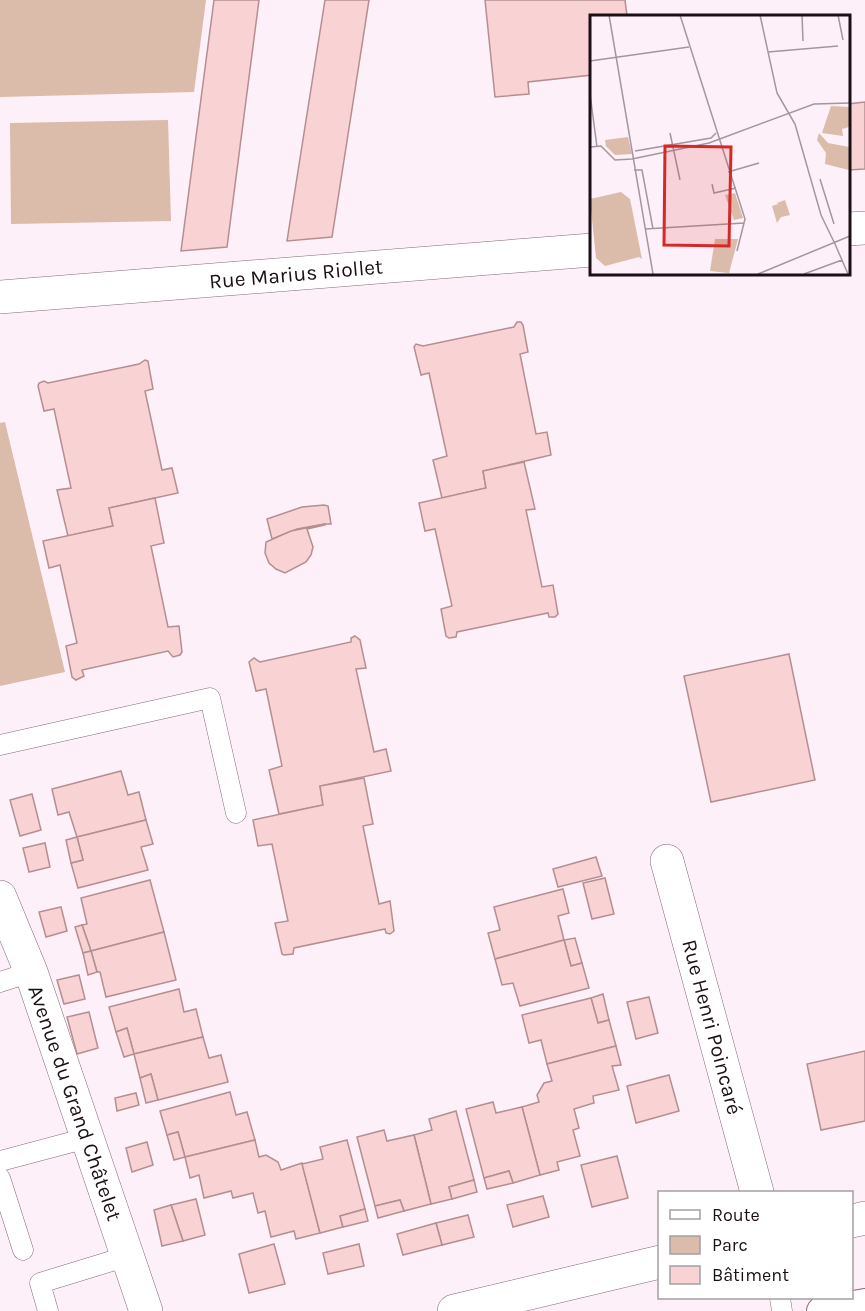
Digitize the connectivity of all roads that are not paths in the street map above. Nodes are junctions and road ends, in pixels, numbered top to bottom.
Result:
1 (865, 228) edge
2 (850, 229) edge
3 (590, 250) edge
4 (0, 297) edge
5 (0, 745) edge
6 (236, 813) dead end
7 (667, 861) dead end
8 (0, 897) edge
9 (31, 972) junction
10 (0, 982) edge
11 (87, 1138) junction
12 (0, 1161) edge
13 (0, 1178) edge
14 (757, 1191) edge
15 (23, 1250) dead end
16 (128, 1256) junction
17 (658, 1262) edge
18 (865, 1303) edge
19 (48, 1311) edge
20 (146, 1311) edge
21 (454, 1311) edge
22 (821, 1311) edge

1 - 2 street
3 - 4 street, Rue Marius Riollet
5 - 6 lane
7 - 14 street, Rue Henri Poincaré
8 - 9 street, Avenue du Grand Châtelet
9 - 10 lane
9 - 11 street, Avenue du Grand Châtelet
11 - 12 lane
11 - 16 street, Avenue du Grand Châtelet
13 - 15 lane
16 - 19 lane
16 - 20 street, Avenue du Grand Châtelet
17 - 21 street
18 - 22 street

